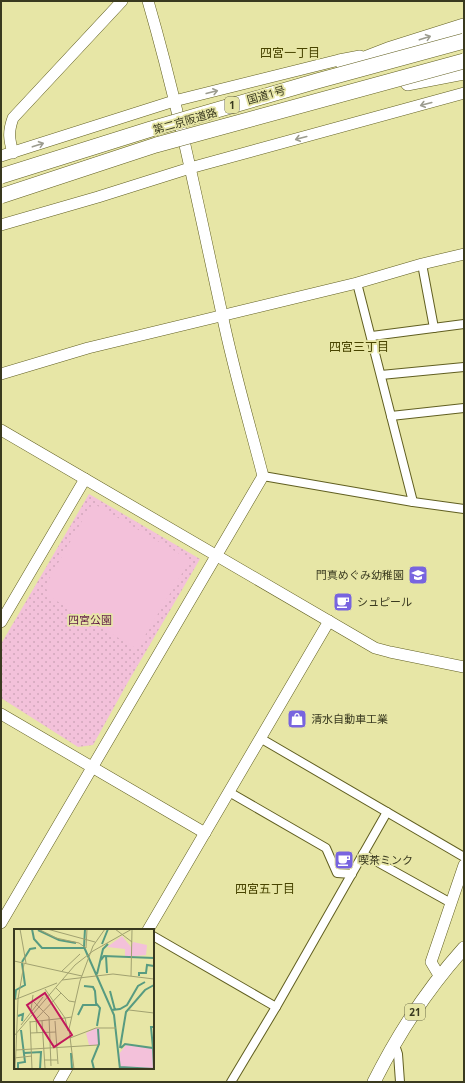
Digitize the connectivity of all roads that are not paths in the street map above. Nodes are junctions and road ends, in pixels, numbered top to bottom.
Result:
1 (122, 1) edge
2 (148, 1) edge
3 (464, 26) edge
4 (464, 42) edge
5 (388, 50) junction
6 (464, 61) edge
7 (464, 67) edge
8 (464, 72) edge
9 (408, 83) junction
10 (464, 94) edge
11 (174, 101) junction
12 (151, 129) junction
13 (13, 153) junction
14 (1, 156) edge
15 (190, 168) junction
16 (1, 177) edge
17 (1, 197) edge
18 (1, 225) edge
19 (464, 254) edge
20 (422, 264) junction
21 (357, 283) junction
22 (222, 316) junction
23 (464, 324) edge
24 (434, 328) junction
25 (372, 336) junction
26 (464, 367) edge
27 (1, 374) edge
28 (381, 375) junction
29 (464, 408) edge
30 (392, 416) junction
31 (1, 430) edge
32 (263, 476) junction
33 (85, 479) junction
34 (413, 502) junction
35 (464, 509) edge
36 (216, 555) junction
37 (329, 621) junction
38 (1, 622) edge
39 (464, 667) edge
40 (1, 714) edge
41 (260, 738) junction
42 (92, 767) junction
43 (229, 792) junction
44 (387, 812) junction
45 (205, 832) junction
46 (363, 854) junction
47 (464, 857) edge
48 (464, 865) edge
49 (352, 874) junction
50 (451, 903) junction
51 (1, 923) edge
52 (149, 929) edge
53 (154, 937) edge
54 (464, 948) edge
55 (440, 977) junction
56 (276, 1007) junction
57 (394, 1045) junction
58 (66, 1069) edge
59 (59, 1082) edge
60 (231, 1082) edge
61 (374, 1082) edge
62 (400, 1082) edge

1 - 13 street
2 - 11 street
5 -> 3 highway
4 - 12 highway, 国道1号 / 1, bridge
4 - 16 highway, 第二京阪道路, bridge
11 -> 5 street
5 - 12 highway, bridge
6 - 17 highway, 第二京阪道路, bridge
7 - 9 highway, 国道1号 / 1
8 - 9 highway
9 - 17 highway, 国道1号 / 1, bridge
10 -> 15 street
13 -> 11 street
11 - 15 street
12 - 16 highway, 国道1号 / 1, bridge
13 - 14 street
15 - 18 street
15 - 22 street
19 - 20 street
20 - 21 street
20 - 24 street
21 - 22 street
21 - 25 street
22 - 27 street
22 - 32 street
23 - 24 street
24 - 25 street
25 - 28 street
26 - 28 street
28 - 30 street
29 - 30 street
30 - 34 street
31 - 33 street
32 - 34 street
32 - 36 street
33 - 36 street
33 - 38 street
34 - 35 street
36 - 37 street
36 - 42 street
37 - 39 street
37 - 41 street
40 - 42 street
41 - 43 street
41 - 44 street
42 - 45 street
42 - 51 street
43 - 45 street
43 - 49 street
44 - 46 street
44 - 47 street
45 - 52 street
46 - 49 street
46 - 50 street
48 - 50 street
49 - 56 street
50 - 55 street
53 - 56 street
54 - 55 main road, 21
55 - 57 main road, 21
56 - 60 street
57 - 61 main road, 21
57 - 62 street
58 - 59 street

